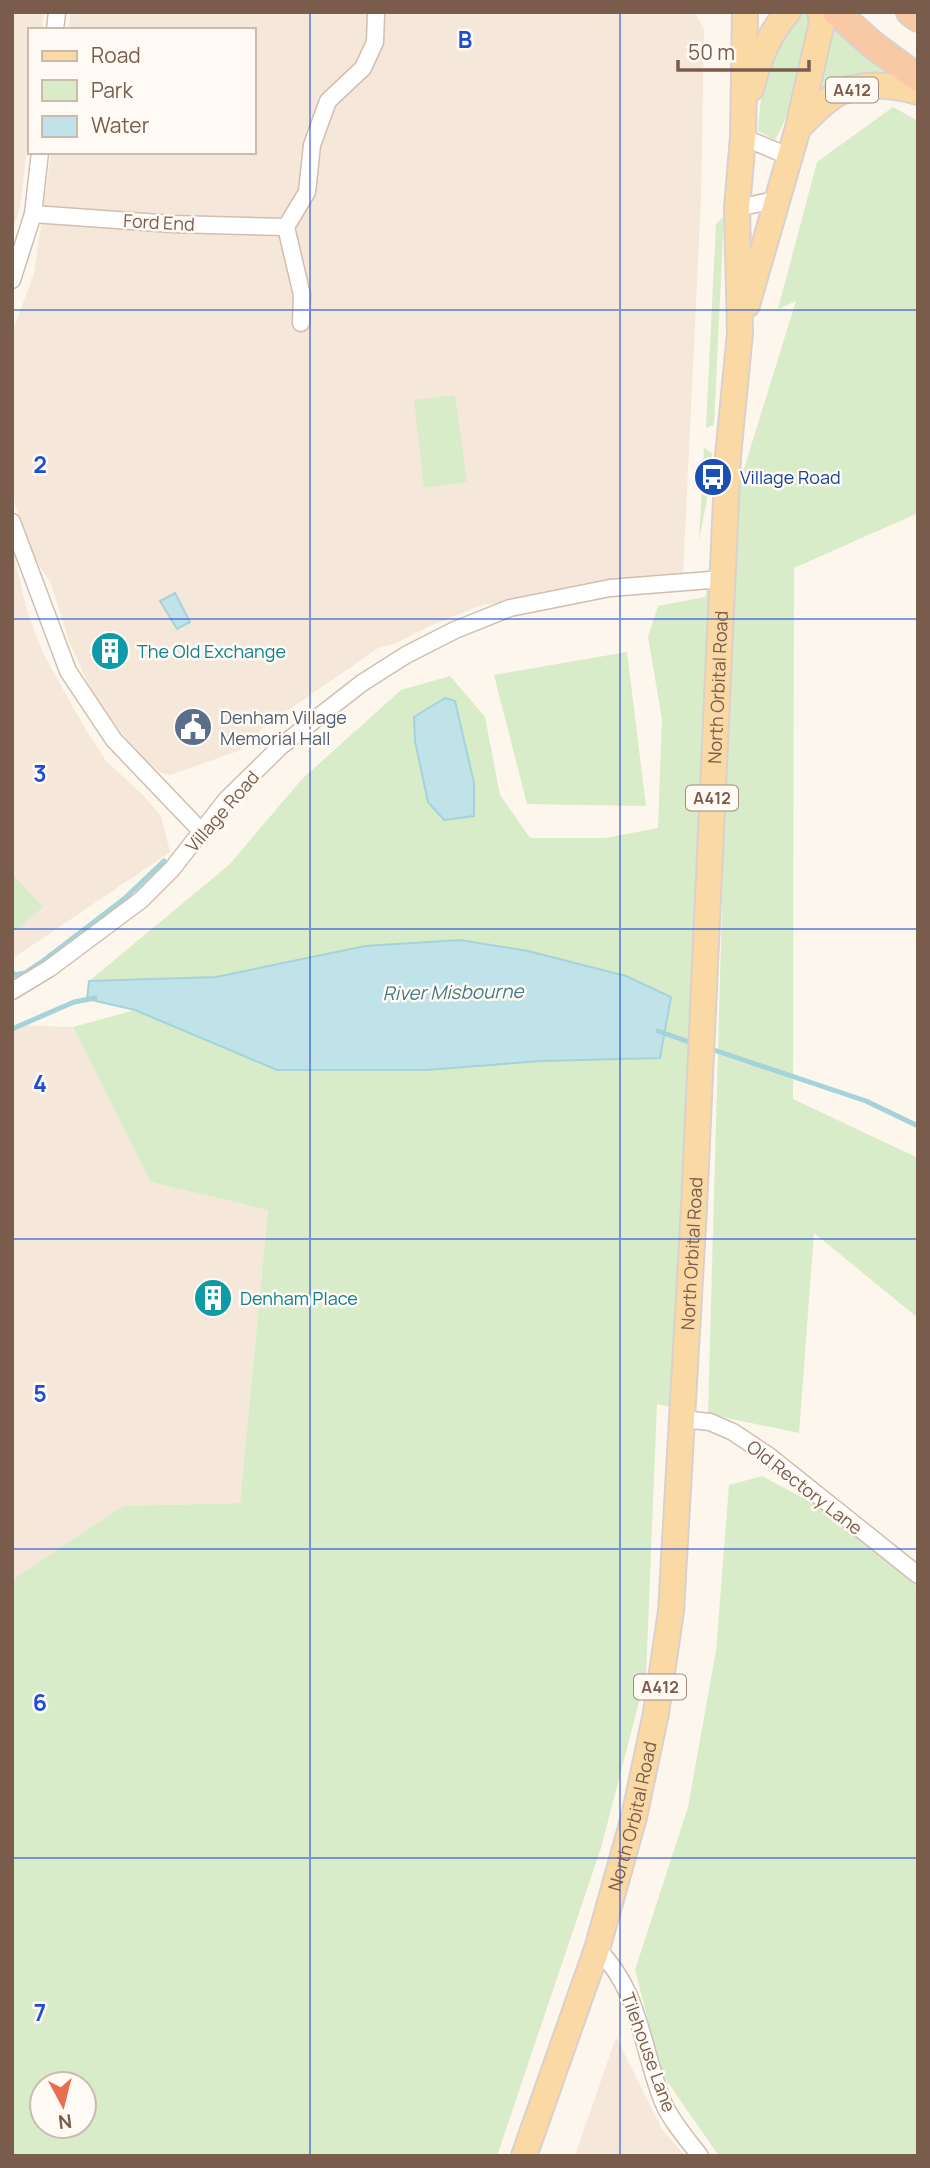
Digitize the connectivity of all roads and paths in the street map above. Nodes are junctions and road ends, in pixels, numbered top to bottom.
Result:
1 (745, 12) edge
2 (788, 12) edge
3 (820, 12) edge
4 (836, 12) edge
5 (909, 12) edge
6 (376, 13) edge
7 (918, 19) edge
8 (918, 79) edge
9 (918, 92) edge
10 (744, 127) junction
11 (797, 128) junction
12 (40, 154) edge
13 (788, 156) junction
14 (775, 200) junction
15 (737, 208) junction
16 (33, 214) junction
17 (286, 227) junction
18 (12, 280) edge
19 (301, 323) dead end
20 (740, 333) junction
21 (12, 522) edge
22 (723, 579) junction
23 (201, 831) junction
24 (12, 991) edge
25 (682, 1419) junction
26 (918, 1575) edge
27 (597, 1949) junction
28 (524, 2156) edge
29 (700, 2156) edge

1 - 10 main road, North Orbital Road
2 - 10 main road
3 - 11 main road, North Orbital Road / A412
4 - 8 highway
5 - 7 highway
6 - 17 street
9 - 11 main road, A412
10 - 13 street
10 - 15 main road, North Orbital Road
11 - 13 main road, North Orbital Road / A412
12 - 16 street
13 - 14 main road, North Orbital Road / A412
14 - 15 street
14 - 20 main road, North Orbital Road / A412
15 - 20 main road, North Orbital Road
16 - 17 street, Ford End
16 - 18 street
17 - 19 street
20 - 22 main road, North Orbital Road / A412
21 - 23 street
22 - 23 street, Village Road
22 - 25 main road, North Orbital Road / A412
23 - 24 street, Village Road
25 - 26 street, Old Rectory Lane
25 - 27 main road, North Orbital Road / A412
27 - 28 main road, North Orbital Road / A412
27 - 29 street, Tilehouse Lane

